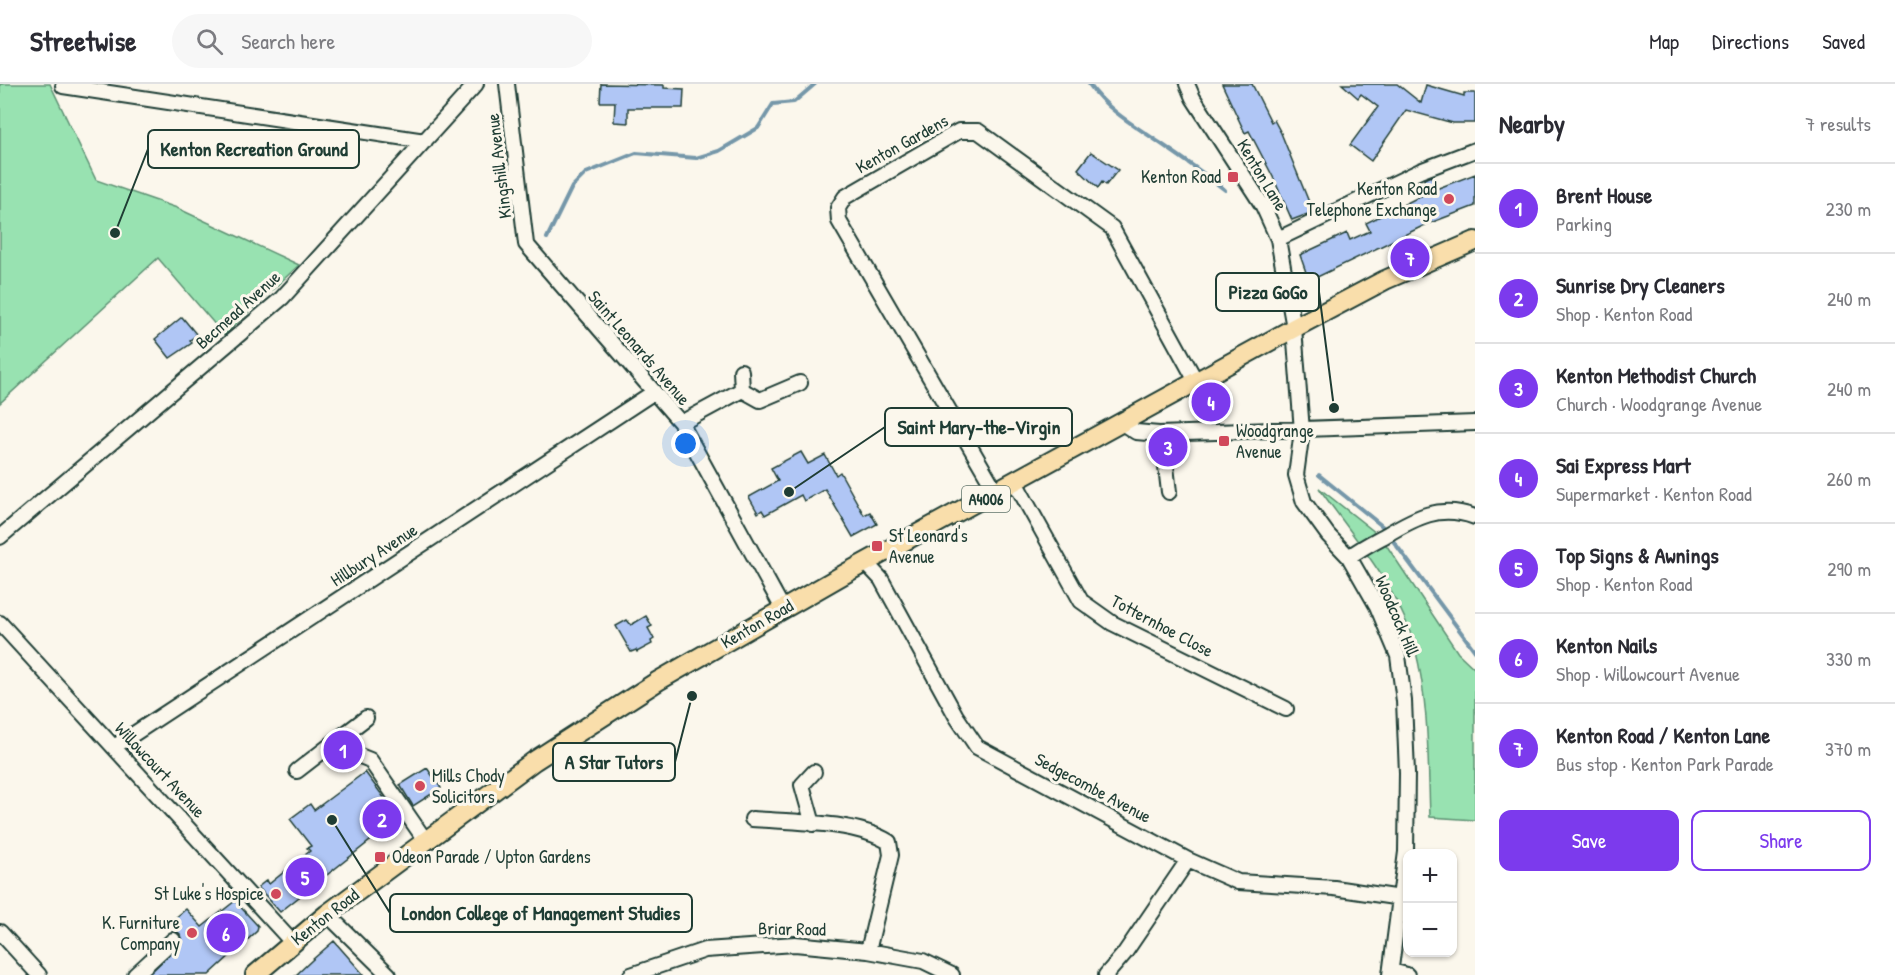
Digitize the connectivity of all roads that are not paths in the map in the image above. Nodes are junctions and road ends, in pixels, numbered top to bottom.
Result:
1 (476, 84) edge
2 (507, 84) edge
3 (1187, 84) edge
4 (63, 86) dead end
5 (425, 141) junction
6 (1475, 150) edge
7 (1278, 239) junction
8 (1475, 241) edge
9 (526, 244) joint
10 (1294, 328) junction
11 (741, 371) dead end
12 (1197, 382) junction
13 (800, 383) dead end
14 (742, 390) junction
15 (654, 392) junction
16 (681, 423) junction
17 (1122, 423) junction
18 (1475, 423) edge
19 (1302, 431) junction
20 (1169, 434) junction
21 (1015, 482) junction
22 (1169, 492) dead end
23 (997, 493) junction
24 (1475, 518) edge
25 (0, 537) edge
26 (1349, 557) junction
27 (866, 563) junction
28 (783, 609) junction
29 (0, 623) edge
30 (1286, 709) dead end
31 (366, 718) dead end
32 (337, 740) junction
33 (114, 747) junction
34 (297, 771) dead end
35 (814, 772) dead end
36 (752, 819) dead end
37 (813, 824) junction
38 (425, 840) junction
39 (1188, 860) junction
40 (1401, 898) junction
41 (327, 914) junction
42 (0, 932) edge
43 (173, 940) dead end
44 (292, 942) junction
45 (868, 951) junction
46 (1390, 973) edge
47 (39, 975) edge
48 (135, 975) edge
49 (255, 975) edge
50 (389, 975) edge
51 (631, 975) edge
52 (952, 975) edge
53 (1106, 975) edge
54 (1407, 975) edge

1 - 5 street, Becmead Avenue
2 - 9 street, Kingshill Avenue
3 - 7 street, Kenton Lane
4 - 5 street
5 - 25 street, Becmead Avenue
6 - 7 street
7 - 10 street, Kenton Lane
8 - 10 main road, A4006
9 - 15 street, Saint Leonards Avenue
10 - 12 main road, Kenton Road / A4006
10 - 19 street, Woodcock Hill
11 - 14 street
12 - 17 main road, Kenton Road / A4006
12 - 23 street, Kenton Gardens
13 - 14 street
14 - 16 street
15 - 16 street, Saint Leonards Avenue
15 - 33 street, Hillbury Avenue
16 - 28 street, Saint Leonards Avenue
17 - 20 street
17 - 21 main road, Kenton Road / A4006
18 - 19 street
19 - 20 street
19 - 26 street, Woodcock Hill
20 - 22 street
21 - 23 main road, Kenton Road / A4006
21 - 30 street, Totternhoe Close
23 - 27 main road, Kenton Road / A4006
24 - 26 street
26 - 40 street, Woodcock Hill
27 - 28 main road, Kenton Road / A4006
27 - 39 street, Sedgecombe Avenue
28 - 38 main road, Kenton Road / A4006
29 - 33 street, Willowcourt Avenue
31 - 32 street
32 - 34 street
32 - 38 street
33 - 44 street, Willowcourt Avenue
35 - 37 street
36 - 37 street
37 - 45 street
38 - 41 main road, Kenton Road / A4006
39 - 40 street, Sedgecombe Avenue
39 - 53 street
40 - 46 street, Woodcock Hill
41 - 44 main road, Kenton Road / A4006
41 - 50 street
42 - 47 street
43 - 48 street
44 - 49 main road, Kenton Road / A4006
45 - 51 street, Briar Road
45 - 52 street, Briar Road
46 - 54 street

